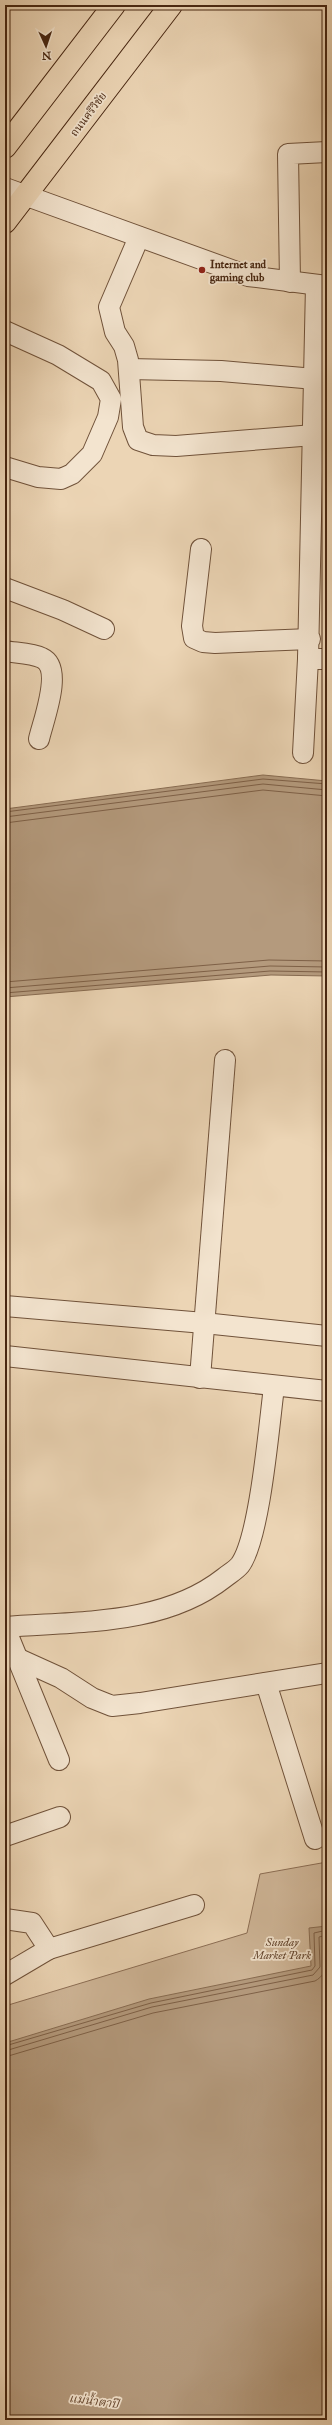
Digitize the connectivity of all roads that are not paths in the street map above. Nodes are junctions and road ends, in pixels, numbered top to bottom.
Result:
1 (114, 5) edge
2 (171, 5) edge
3 (5, 147) edge
4 (327, 152) edge
5 (5, 188) edge
6 (25, 196) junction
7 (5, 222) edge
8 (139, 237) junction
9 (290, 282) junction
10 (322, 286) edge
11 (5, 331) edge
12 (129, 369) junction
13 (315, 379) junction
14 (314, 435) junction
15 (5, 467) edge
16 (201, 549) dead end
17 (5, 588) edge
18 (104, 629) dead end
19 (5, 650) edge
20 (315, 652) edge
21 (39, 739) dead end
22 (303, 752) dead end
23 (225, 1060) dead end
24 (5, 1306) edge
25 (204, 1323) junction
26 (327, 1336) edge
27 (5, 1356) edge
28 (200, 1378) junction
29 (274, 1387) junction
30 (327, 1391) edge
31 (5, 1628) edge
32 (19, 1659) junction
33 (327, 1673) edge
34 (266, 1683) junction
35 (59, 1760) dead end
36 (60, 1817) dead end
37 (5, 1836) edge
38 (315, 1839) dead end
39 (194, 1905) dead end
40 (5, 1920) edge
41 (49, 1949) junction
42 (5, 1974) edge

1 - 3 main road
2 - 6 main road, ถนนศรีวิชัย
4 - 9 street
5 - 6 street
6 - 7 main road, ถนนศรีวิชัย
6 - 8 street
8 - 9 street
8 - 12 street
9 - 10 street
10 - 13 street
11 - 15 street
12 - 13 street
12 - 14 street
13 - 14 street
14 - 20 street
16 - 20 street
17 - 18 street
19 - 21 street
20 - 22 street
23 - 25 street
24 - 25 street
25 - 26 street
25 - 28 street
27 - 28 street
28 - 29 street
29 - 30 street
29 - 31 street
31 - 32 street
32 - 34 street
32 - 35 street
33 - 34 street
34 - 38 street
36 - 37 street
39 - 41 street
40 - 41 street
41 - 42 street

